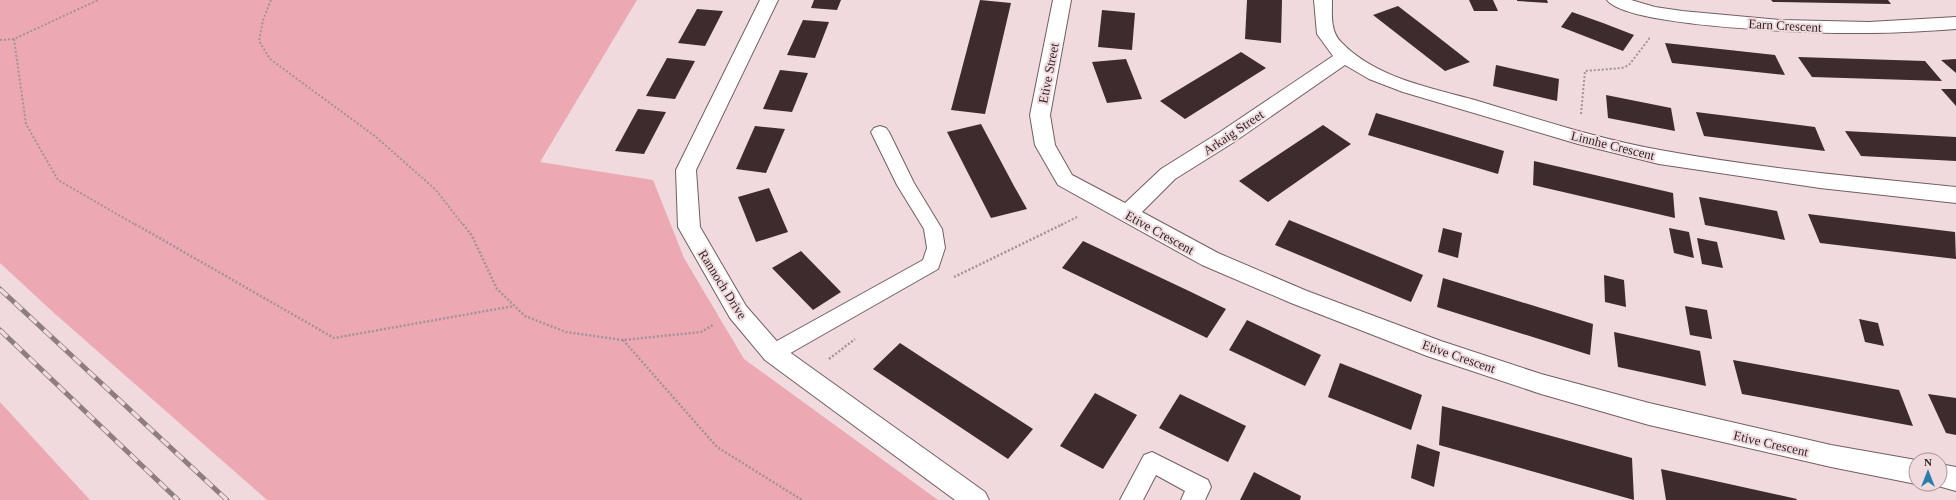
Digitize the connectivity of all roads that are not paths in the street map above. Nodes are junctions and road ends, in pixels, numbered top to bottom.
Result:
1 (769, 0) edge
2 (1062, 0) edge
3 (1323, 0) edge
4 (1616, 0) edge
5 (1956, 24) edge
6 (1345, 56) junction
7 (880, 132) dead end
8 (1045, 146) joint
9 (1956, 195) edge
10 (1127, 214) junction
11 (773, 353) junction
12 (1908, 470) edge
13 (976, 500) edge
14 (1131, 500) edge
15 (1192, 500) edge

1 - 11 street, Rannoch Drive
2 - 8 street, Etive Street
3 - 6 street, Linnhe Crescent
4 - 5 street, Earn Crescent
6 - 9 street, Linnhe Crescent
6 - 10 street, Arkaig Street
7 - 11 lane
8 - 10 street, Etive Crescent
10 - 12 street, Etive Crescent
11 - 13 street, Rannoch Drive
14 - 15 lane

